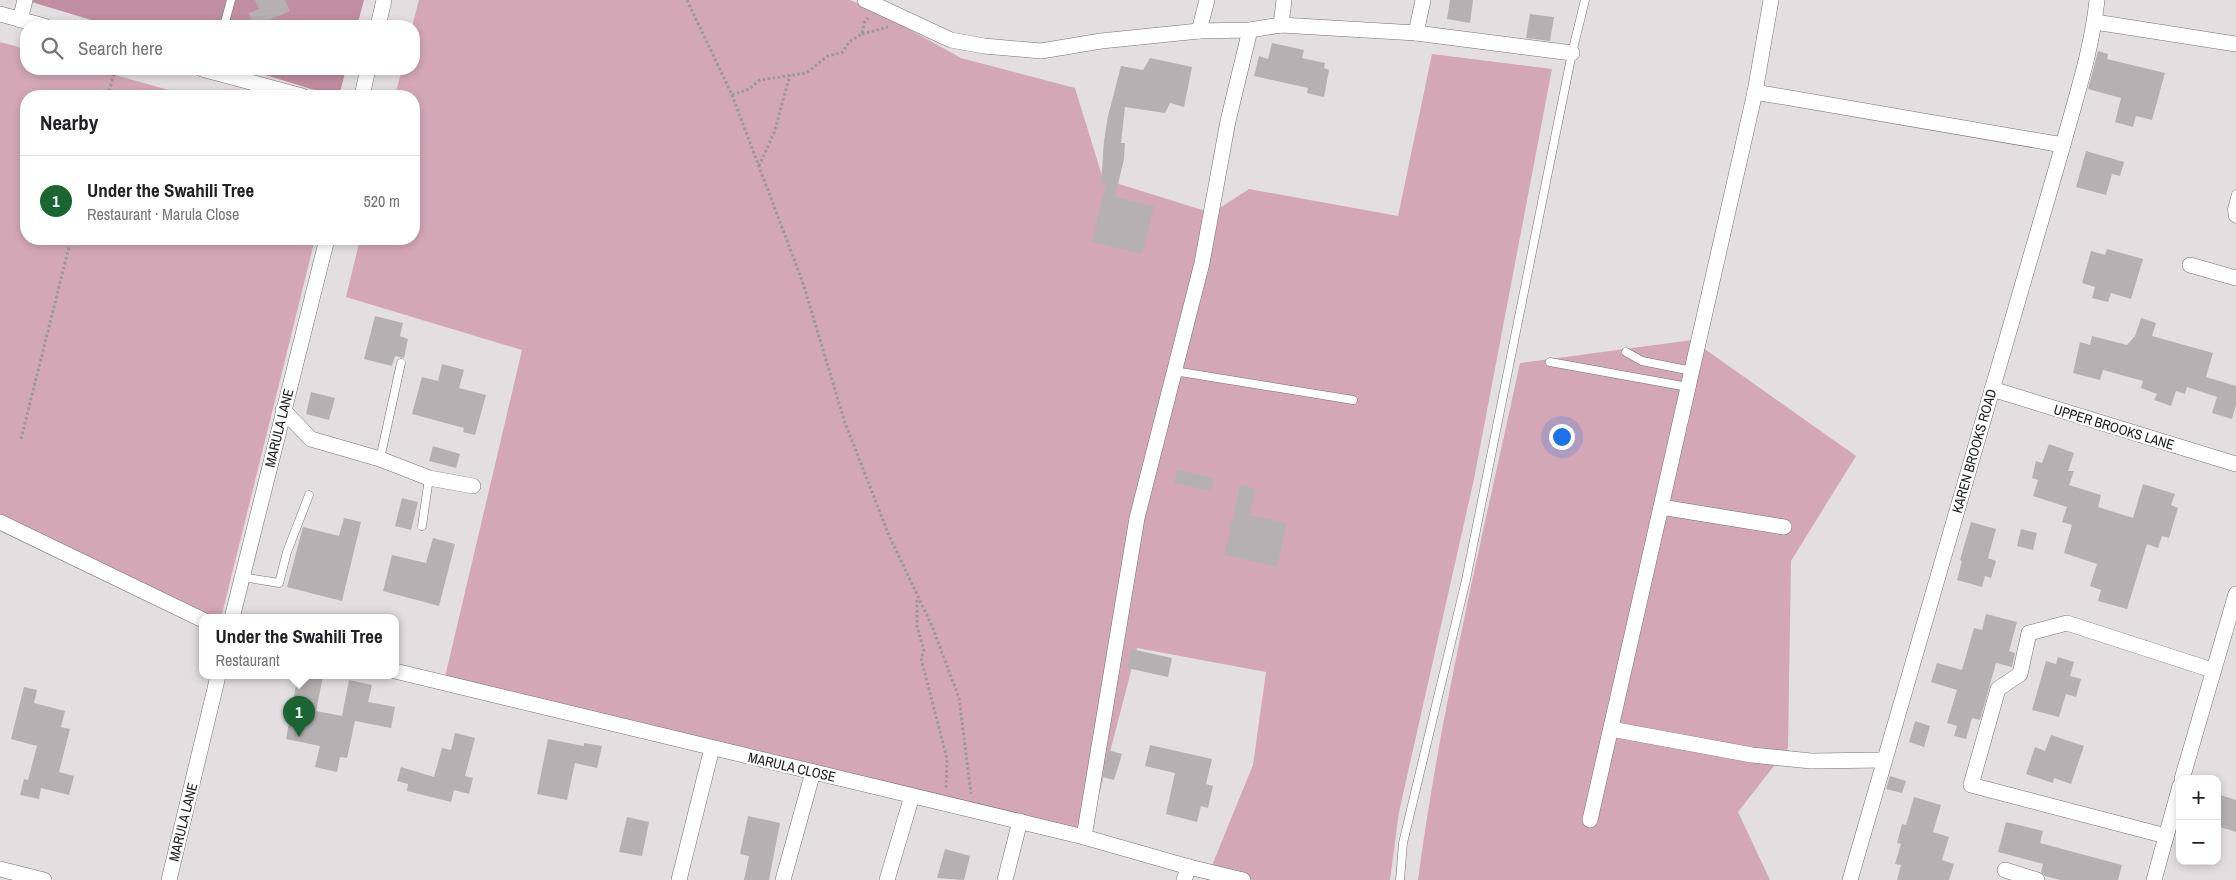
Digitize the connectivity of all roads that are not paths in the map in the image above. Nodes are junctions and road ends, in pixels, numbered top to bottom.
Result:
1 (25, 0) edge
2 (231, 0) edge
3 (384, 0) edge
4 (1207, 0) edge
5 (1284, 0) edge
6 (1423, 0) edge
7 (1585, 0) edge
8 (1771, 0) edge
9 (2097, 0) edge
10 (871, 3) edge
11 (0, 14) edge
12 (20, 20) joint
13 (226, 20) edge
14 (379, 20) edge
15 (2095, 22) junction
16 (1281, 25) junction
17 (1250, 30) junction
18 (1199, 31) junction
19 (1416, 33) junction
20 (2236, 44) edge
21 (1572, 53) junction
22 (226, 75) edge
23 (367, 75) edge
24 (280, 90) edge
25 (363, 90) edge
26 (1755, 92) junction
27 (2063, 145) junction
28 (2236, 194) edge
29 (2236, 219) edge
30 (325, 245) edge
31 (2190, 266) dead end
32 (2236, 278) edge
33 (1626, 352) dead end
34 (1550, 362) dead end
35 (401, 363) dead end
36 (1692, 370) junction
37 (1174, 371) junction
38 (1688, 387) junction
39 (1992, 390) junction
40 (1353, 400) dead end
41 (283, 410) junction
42 (380, 459) junction
43 (2236, 464) edge
44 (429, 478) junction
45 (473, 486) dead end
46 (309, 495) dead end
47 (1661, 507) junction
48 (0, 522) edge
49 (422, 526) dead end
50 (1784, 527) dead end
51 (242, 577) junction
52 (2236, 594) edge
53 (233, 614) edge
54 (199, 618) edge
55 (2212, 670) junction
56 (399, 672) edge
57 (217, 679) edge
58 (1611, 729) junction
59 (712, 748) junction
60 (1884, 760) junction
61 (813, 772) junction
62 (2183, 775) edge
63 (912, 796) junction
64 (2176, 800) edge
65 (1590, 820) dead end
66 (1020, 821) junction
67 (2166, 836) junction
68 (1084, 837) junction
69 (0, 869) edge
70 (2005, 870) dead end
71 (1186, 873) edge
72 (44, 880) edge
73 (169, 880) edge
74 (679, 880) edge
75 (783, 880) edge
76 (887, 880) edge
77 (1005, 880) edge
78 (1243, 880) edge
79 (1400, 880) edge
80 (1850, 880) edge
81 (2037, 880) edge
82 (2154, 880) edge

1 - 12 street
2 - 13 lane
3 - 14 street
4 - 18 street
5 - 16 street
6 - 19 street
7 - 21 lane
8 - 26 street
9 - 15 street, KAREN BROOKS ROAD
10 - 18 street
11 - 12 street
15 - 20 street
15 - 27 street, KAREN BROOKS ROAD
16 - 17 street
16 - 19 street
17 - 18 street
17 - 37 street
19 - 21 street
21 - 79 lane
22 - 24 street
23 - 25 street
26 - 27 street
26 - 36 street
27 - 39 street, KAREN BROOKS ROAD
28 - 29 lane
30 - 41 street, MARULA LANE
31 - 32 street
33 - 36 lane
34 - 38 lane
35 - 42 lane
36 - 38 street
37 - 40 lane
37 - 68 street
38 - 47 street
39 - 43 street, UPPER BROOKS LANE
39 - 60 street, KAREN BROOKS ROAD
41 - 42 street
41 - 51 street, MARULA LANE
42 - 44 street
44 - 45 street
44 - 49 lane
46 - 51 lane
47 - 50 street
47 - 58 street
48 - 54 street
51 - 53 street, MARULA LANE
52 - 55 street
55 - 62 street
55 - 67 street
56 - 59 street, MARULA CLOSE
57 - 73 street, MARULA LANE
58 - 60 street
58 - 65 street
59 - 61 street, MARULA CLOSE
59 - 74 street
60 - 80 street, KAREN BROOKS ROAD
61 - 63 street, MARULA CLOSE
61 - 75 street
63 - 66 street, MARULA CLOSE
63 - 76 street
64 - 67 street
66 - 68 street, MARULA CLOSE
66 - 77 street
67 - 82 street
68 - 71 street, MARULA CLOSE
69 - 72 street
70 - 81 street
71 - 78 street, MARULA CLOSE

